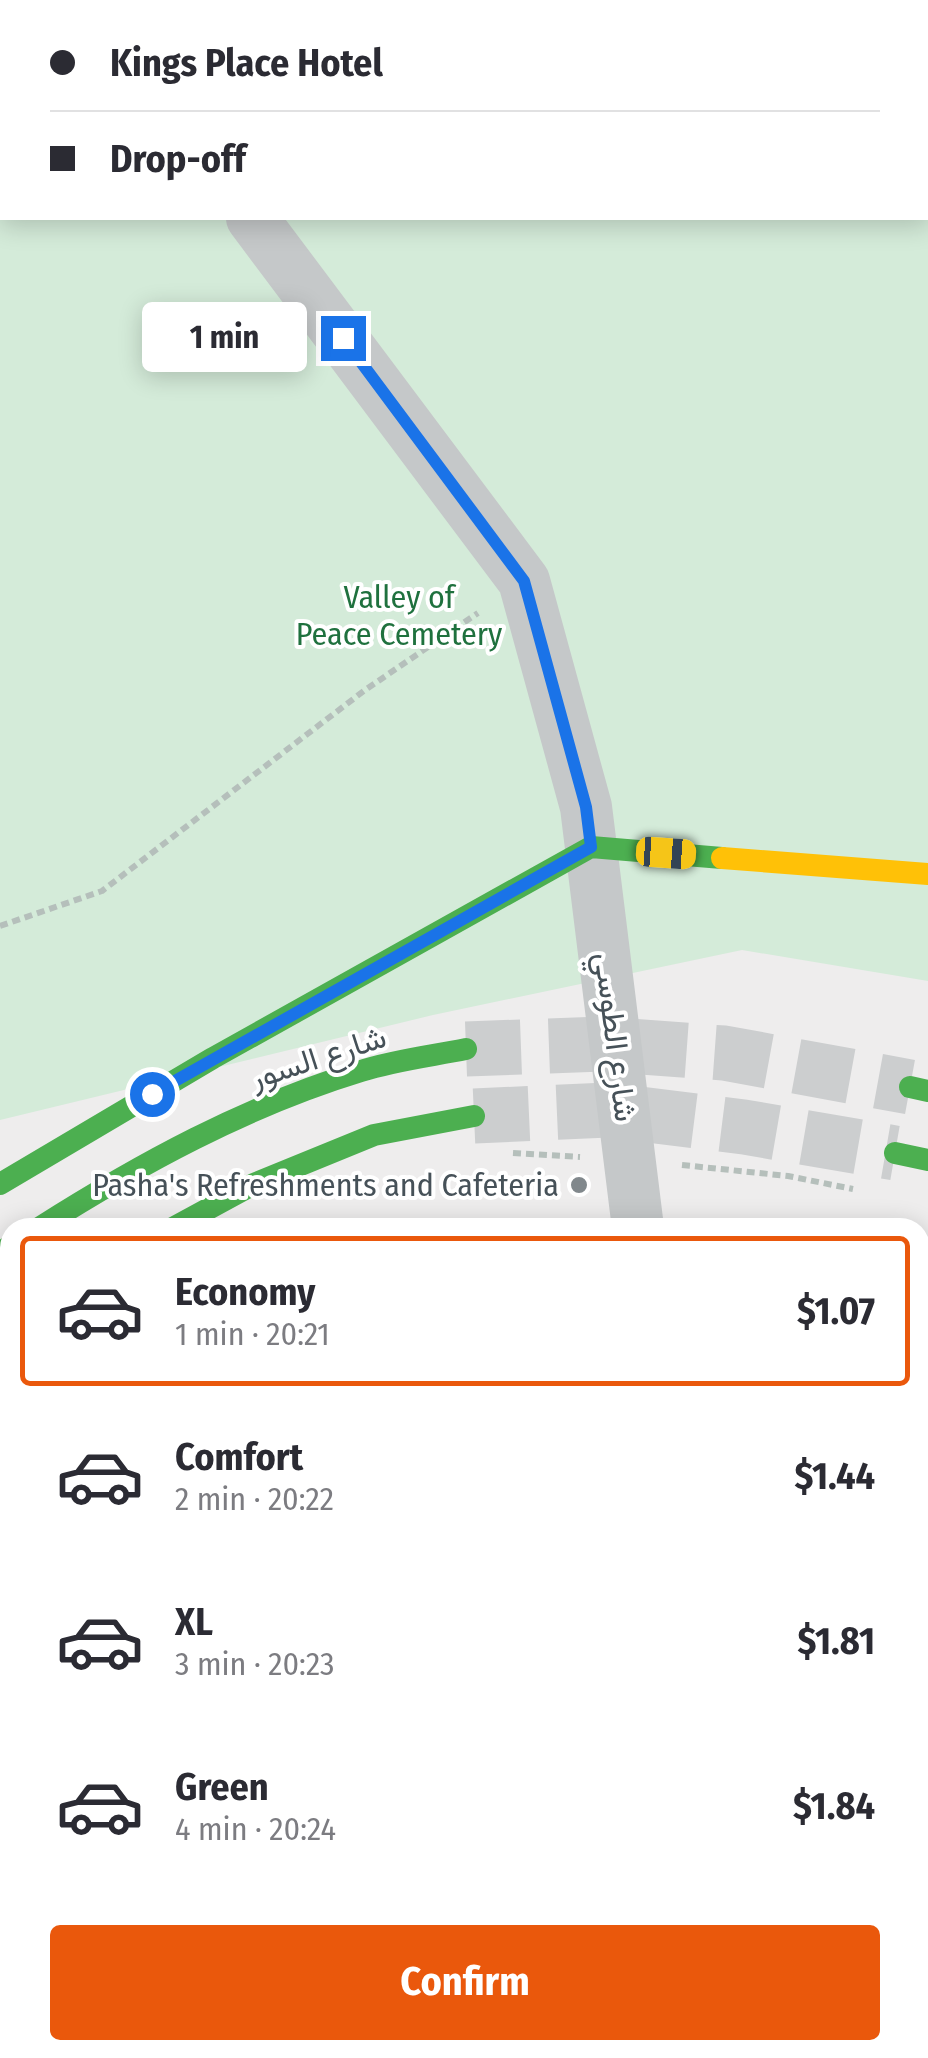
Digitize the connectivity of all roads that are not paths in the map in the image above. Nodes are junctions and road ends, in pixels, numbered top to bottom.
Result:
1 (253, 220) edge
2 (591, 847) junction
3 (928, 874) edge
4 (466, 1049) tunnel mouth
5 (474, 1116) tunnel mouth
6 (895, 1153) tunnel mouth
7 (928, 1160) edge
8 (0, 1184) edge
9 (54, 1218) edge
10 (191, 1218) edge
11 (637, 1218) edge

1 - 2 street, شارع الطوسي
2 - 3 street
2 - 8 street
2 - 11 street, شارع الطوسي
4 - 9 street, شارع السور
5 - 10 street
6 - 7 street

